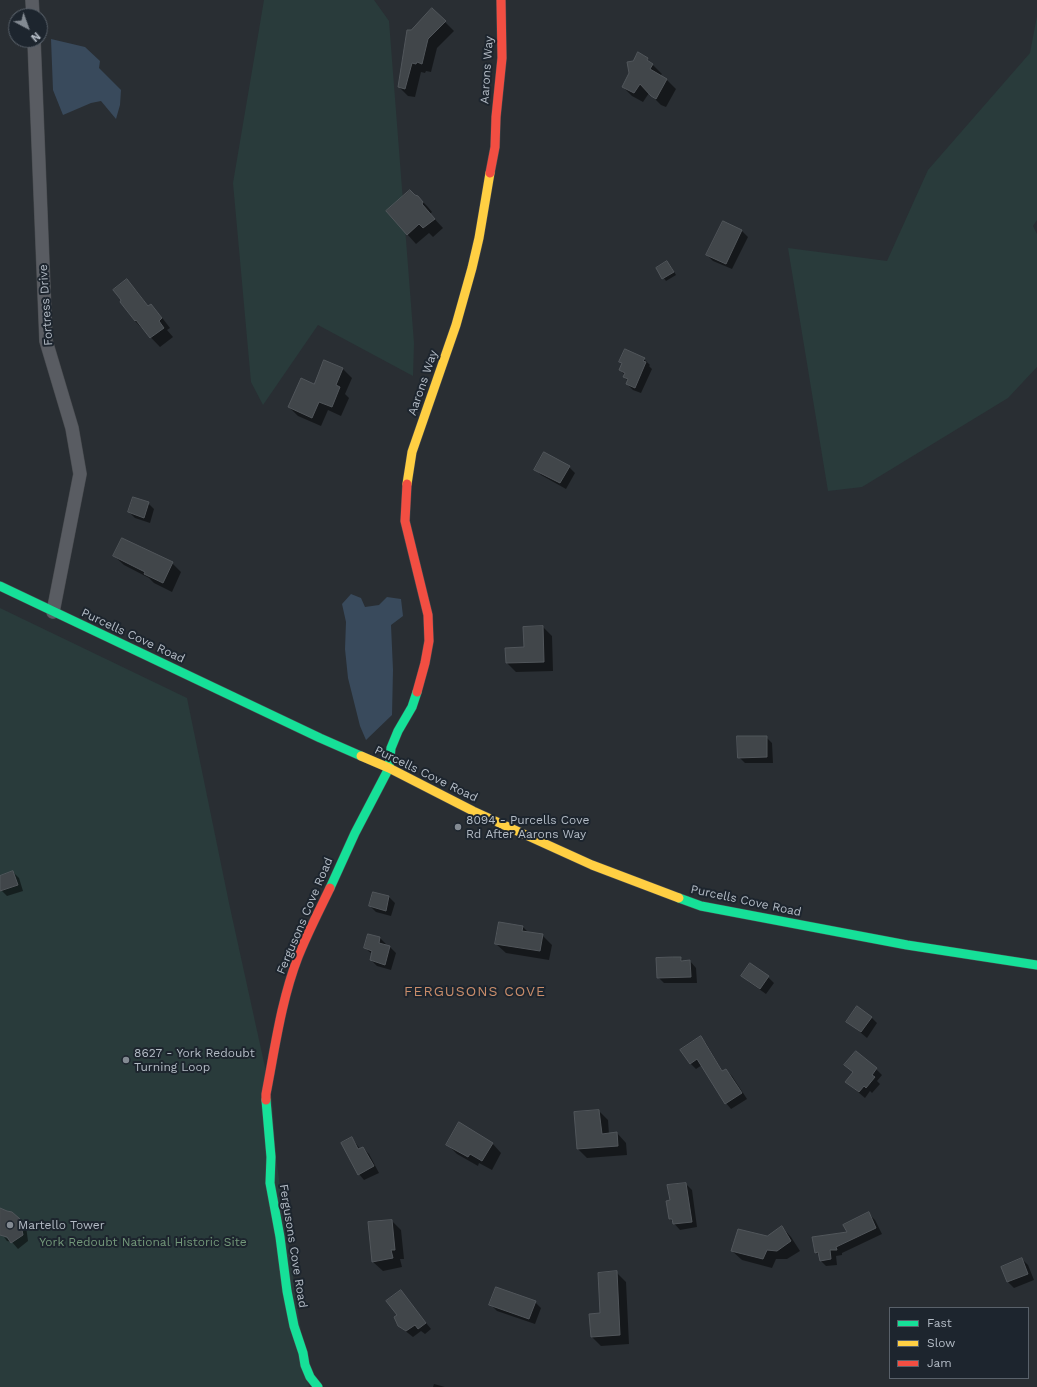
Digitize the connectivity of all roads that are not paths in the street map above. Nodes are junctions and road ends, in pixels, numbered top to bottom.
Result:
1 (501, 0) edge
2 (34, 48) edge
3 (0, 586) edge
4 (53, 612) junction
5 (389, 768) junction
6 (1037, 965) edge
7 (318, 1387) edge

1 - 5 street, Aarons Way
2 - 4 street, Fortress Drive
3 - 4 street, Purcells Cove Road
4 - 5 street, Purcells Cove Road
5 - 6 street, Purcells Cove Road
5 - 7 street, Fergusons Cove Road

